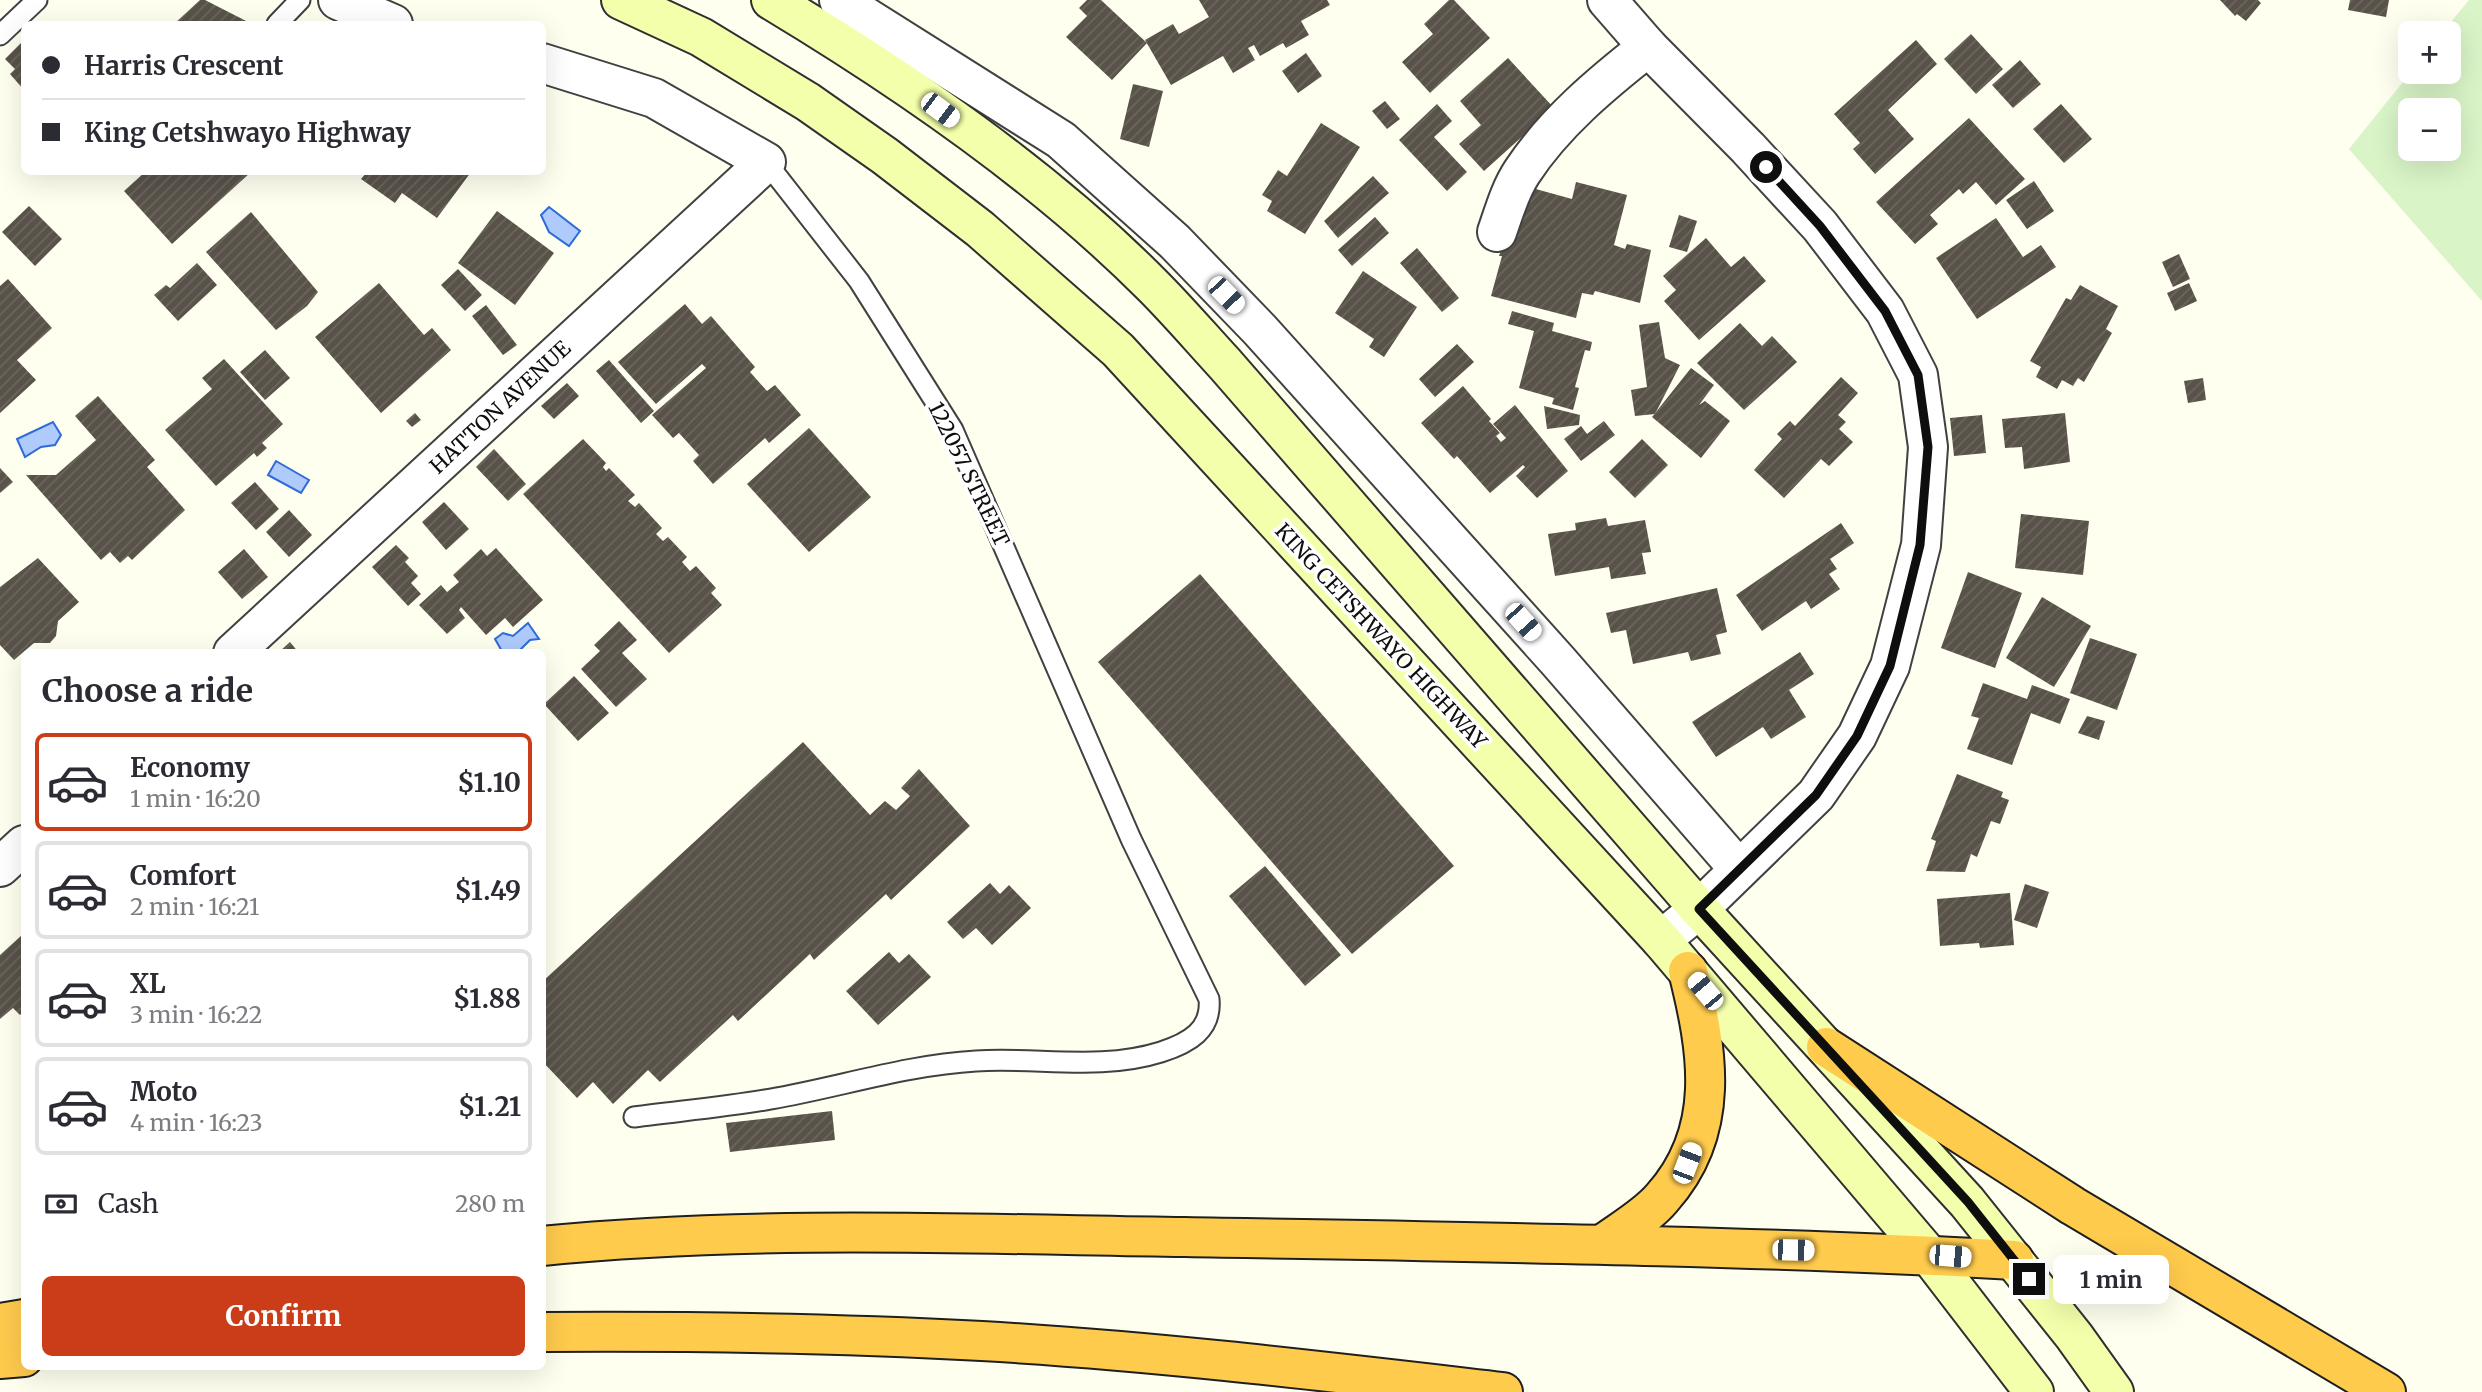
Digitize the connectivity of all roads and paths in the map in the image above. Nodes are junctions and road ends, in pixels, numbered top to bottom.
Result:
1 (37, 0) edge
2 (300, 0) edge
3 (338, 0) edge
4 (621, 0) edge
5 (771, 0) edge
6 (839, 0) edge
7 (1607, 0) edge
8 (383, 14) edge
9 (279, 21) edge
10 (0, 35) edge
11 (1648, 47) junction
12 (546, 64) edge
13 (766, 162) junction
14 (1497, 232) dead end
15 (237, 649) edge
16 (21, 848) edge
17 (0, 867) edge
18 (1738, 868) junction
19 (1699, 909) junction
20 (1661, 940) junction
21 (1688, 971) junction
22 (1826, 1047) junction
23 (634, 1117) dead end
24 (1603, 1244) junction
25 (546, 1246) edge
26 (1928, 1254) junction
27 (2014, 1260) junction
28 (21, 1320) edge
29 (0, 1324) edge
30 (546, 1332) edge
31 (21, 1357) edge
32 (0, 1359) edge
33 (1503, 1392) edge
34 (2034, 1392) edge
35 (2114, 1392) edge
36 (2386, 1392) edge

1 - 10 lane
2 - 9 lane
3 - 8 street
4 - 20 main road, KING CETSHWAYO HIGHWAY
5 - 19 main road
6 - 18 street
7 - 11 street
11 - 14 street
11 - 18 street
12 - 13 street, 122057 STREET
13 - 15 street, HATTON AVENUE
13 - 23 lane, 122057 STREET
16 - 17 street
18 - 19 street
19 - 20 street
19 - 22 main road
20 - 21 main road, KING CETSHWAYO HIGHWAY
21 - 24 highway
21 - 26 main road, KING CETSHWAYO HIGHWAY
22 - 27 main road
22 - 36 highway
24 - 25 highway
24 - 26 highway
26 - 27 highway
26 - 34 main road, KING CETSHWAYO HIGHWAY
27 - 35 main road
28 - 29 highway
30 - 33 highway
31 - 32 highway

